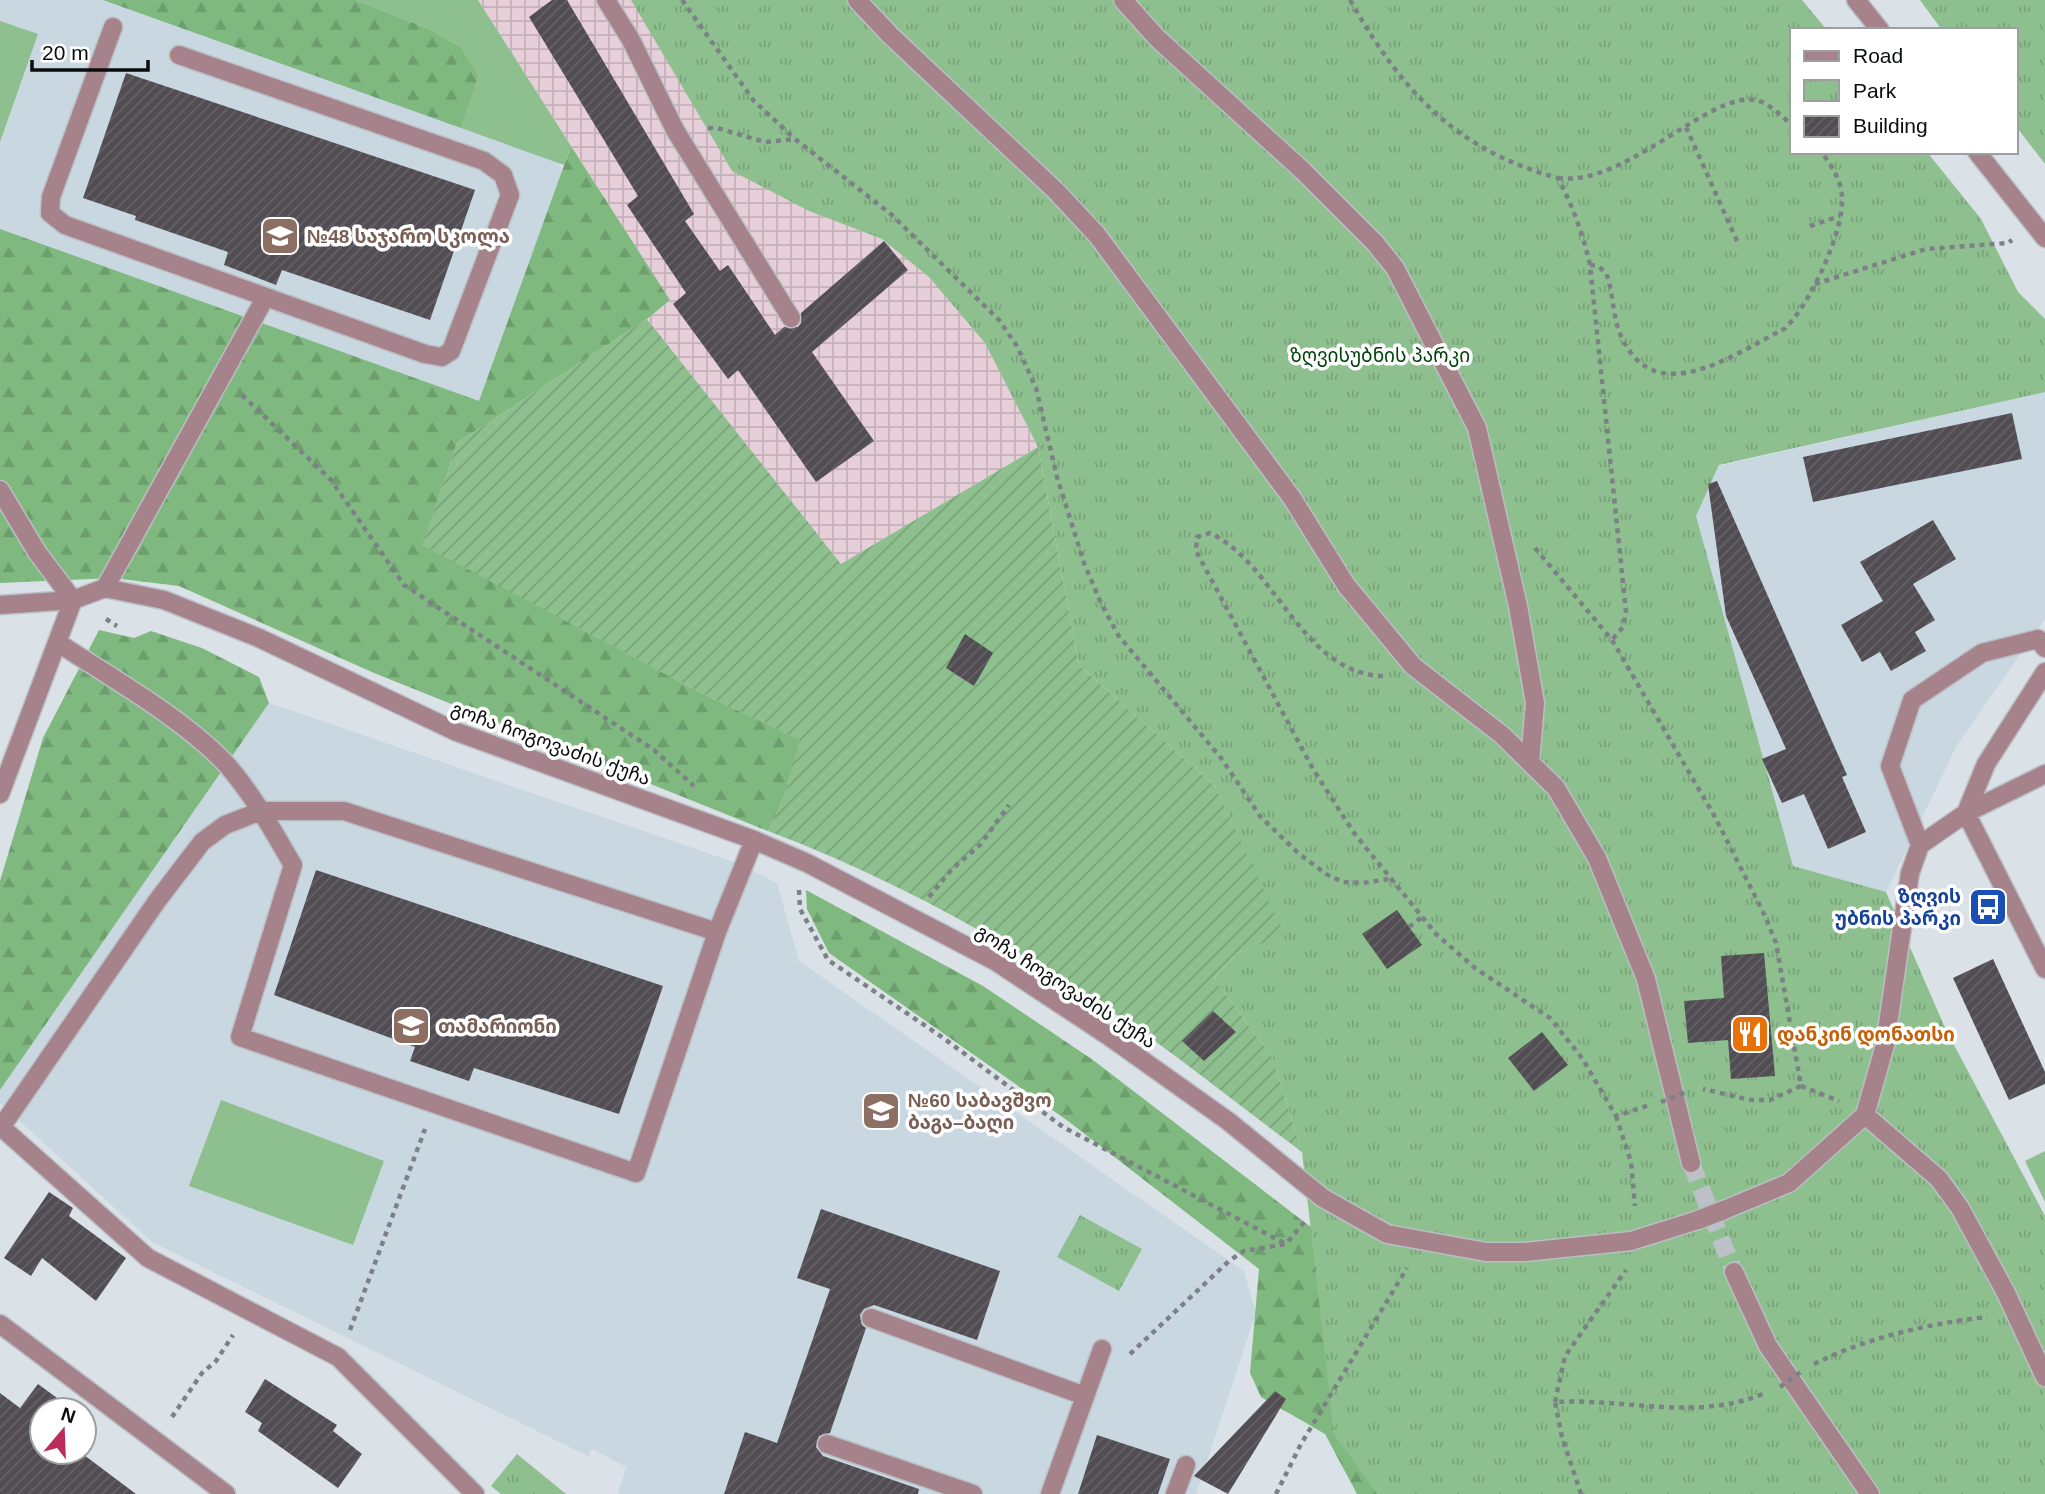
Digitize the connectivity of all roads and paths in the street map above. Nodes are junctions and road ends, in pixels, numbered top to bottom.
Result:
1 (606, 0) edge
2 (682, 0) edge
3 (857, 0) edge
4 (1123, 0) edge
5 (1350, 0) edge
6 (1856, 0) edge
7 (113, 27) dead end
8 (1878, 28) edge
9 (179, 55) dead end
10 (1790, 123) edge
11 (1686, 127) junction
12 (675, 130) junction
13 (795, 139) junction
14 (1822, 154) edge
15 (1979, 154) edge
16 (1558, 178) junction
17 (1841, 215) junction
18 (1810, 226) dead end
19 (2045, 238) edge
20 (1737, 241) dead end
21 (2008, 243) dead end
22 (1590, 265) junction
23 (1814, 285) junction
24 (265, 298) junction
25 (791, 318) dead end
26 (222, 376) junction
27 (0, 490) edge
28 (1502, 536) junction
29 (105, 588) junction
30 (73, 600) junction
31 (0, 604) edge
32 (1612, 640) junction
33 (57, 642) junction
34 (2045, 648) edge
35 (1413, 666) junction
36 (2045, 672) edge
37 (1530, 762) junction
38 (2045, 774) edge
39 (0, 794) edge
40 (704, 795) dead end
41 (1009, 805) dead end
42 (261, 811) junction
43 (1966, 813) junction
44 (754, 840) junction
45 (1920, 845) junction
46 (1389, 879) junction
47 (798, 883) dead end
48 (932, 892) dead end
49 (1422, 917) junction
50 (1409, 927) dead end
51 (717, 932) junction
52 (2045, 969) edge
53 (1801, 1086) junction
54 (1845, 1103) dead end
55 (1865, 1115) junction
56 (1616, 1116) junction
57 (1, 1126) edge
58 (419, 1146) dead end
59 (1690, 1163) tunnel mouth
60 (1635, 1206) dead end
61 (1305, 1221) dead end
62 (1286, 1244) junction
63 (1629, 1266) dead end
64 (1407, 1268) dead end
65 (1734, 1272) tunnel mouth
66 (2016, 1313) junction
67 (871, 1318) dead end
68 (0, 1324) edge
69 (351, 1328) dead end
70 (1102, 1349) joint
71 (216, 1361) dead end
72 (2045, 1377) edge
73 (1085, 1396) junction
74 (1555, 1402) junction
75 (156, 1442) junction
76 (827, 1444) dead end
77 (1186, 1465) dead end
78 (226, 1494) edge
79 (475, 1494) edge
80 (973, 1494) edge
81 (1051, 1494) edge
82 (1175, 1494) edge
83 (1276, 1494) edge
84 (1581, 1494) edge
85 (1870, 1494) edge

1 - 12 street
2 - 13 path
3 - 35 street
4 - 28 street
5 - 16 path
6 - 8 street
7 - 24 street
9 - 24 street
10 - 11 path
11 - 16 path
11 - 20 path
12 - 13 path
12 - 25 street
13 - 46 path
14 - 17 path
15 - 19 street
16 - 22 path
17 - 18 path
17 - 23 path
21 - 23 path
22 - 23 path
22 - 32 path
24 - 26 street
26 - 29 street
26 - 40 path
27 - 30 street
28 - 32 path
28 - 37 street
29 - 30 street
29 - 44 street, გოჩა ჩოგოვაძის ქუჩა
30 - 31 street
30 - 33 street
32 - 53 path
33 - 39 street
33 - 42 street
34 - 45 street
35 - 37 street
35 - 46 path
36 - 43 street
37 - 59 street
38 - 43 street
41 - 48 path
42 - 51 street
42 - 51 street
42 - 57 street
43 - 45 street
43 - 52 street
44 - 51 street
44 - 55 street, გოჩა ჩოგოვაძის ქუჩა, bridge
45 - 55 street
46 - 49 path
47 - 62 path
49 - 50 path
49 - 56 path
53 - 54 path
53 - 56 path, bridge
55 - 66 street
56 - 60 path
57 - 79 street
58 - 69 path
61 - 62 path
62 - 70 path
63 - 74 path
64 - 83 path
65 - 85 street
66 - 72 street
66 - 74 path, bridge
67 - 73 street
68 - 75 street
70 - 73 street
71 - 75 path
73 - 81 street
74 - 84 path
75 - 78 street
76 - 80 street
77 - 82 street

